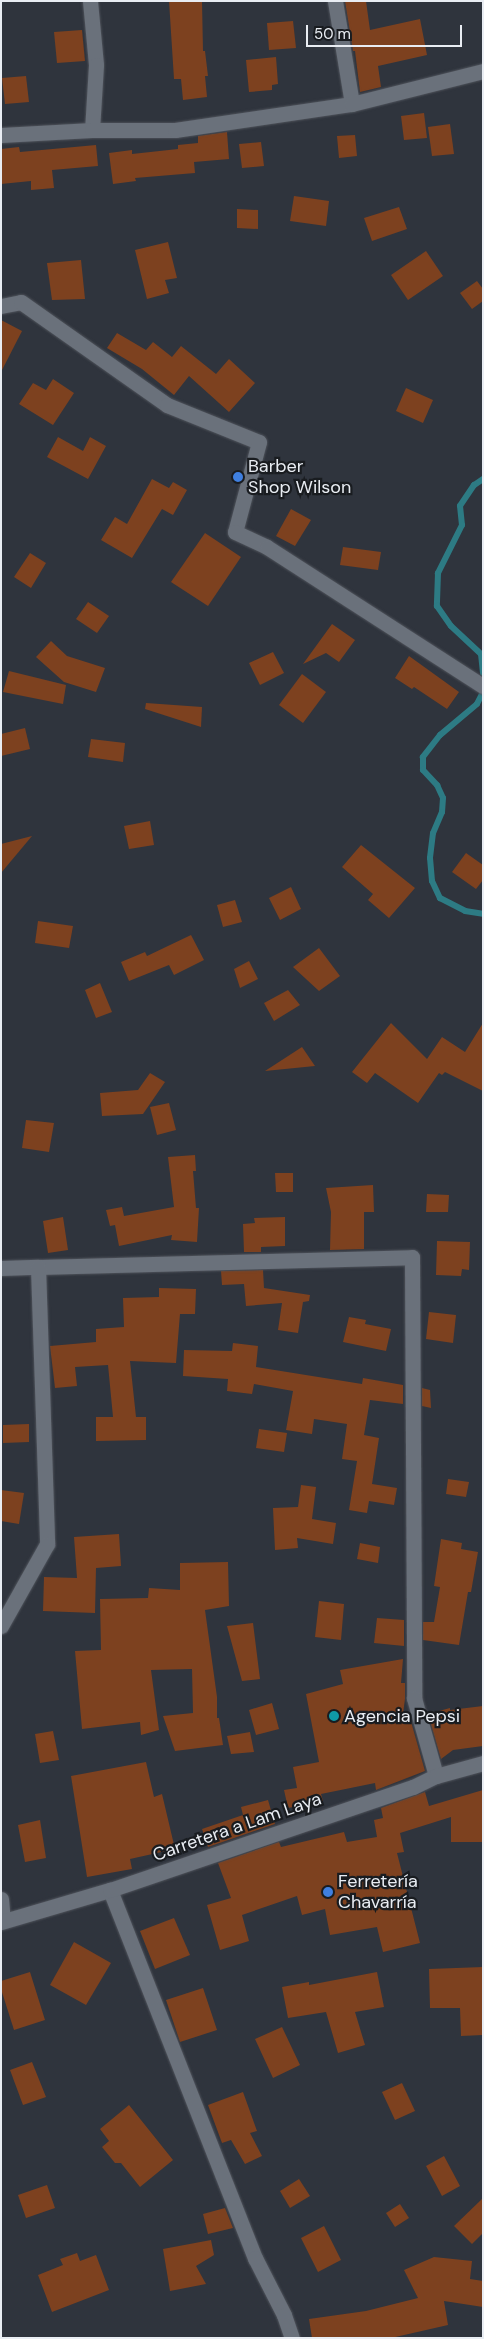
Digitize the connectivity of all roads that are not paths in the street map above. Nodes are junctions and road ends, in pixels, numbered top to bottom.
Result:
1 (90, 1) edge
2 (335, 1) edge
3 (483, 71) edge
4 (352, 104) junction
5 (92, 130) junction
6 (1, 135) edge
7 (1, 306) edge
8 (483, 686) edge
9 (38, 1267) junction
10 (1, 1268) edge
11 (1, 1626) edge
12 (483, 1763) edge
13 (436, 1776) junction
14 (110, 1890) junction
15 (1, 1899) edge
16 (2, 1922) edge
17 (292, 2338) edge

1 - 5 street
2 - 4 street
3 - 4 street
4 - 5 street
5 - 6 street
7 - 8 street
9 - 10 street
9 - 11 street
9 - 13 street
12 - 13 street, Carretera a Lam Laya
13 - 14 street, Carretera a Lam Laya
14 - 16 street, Carretera a Lam Laya
14 - 17 street
15 - 16 street

